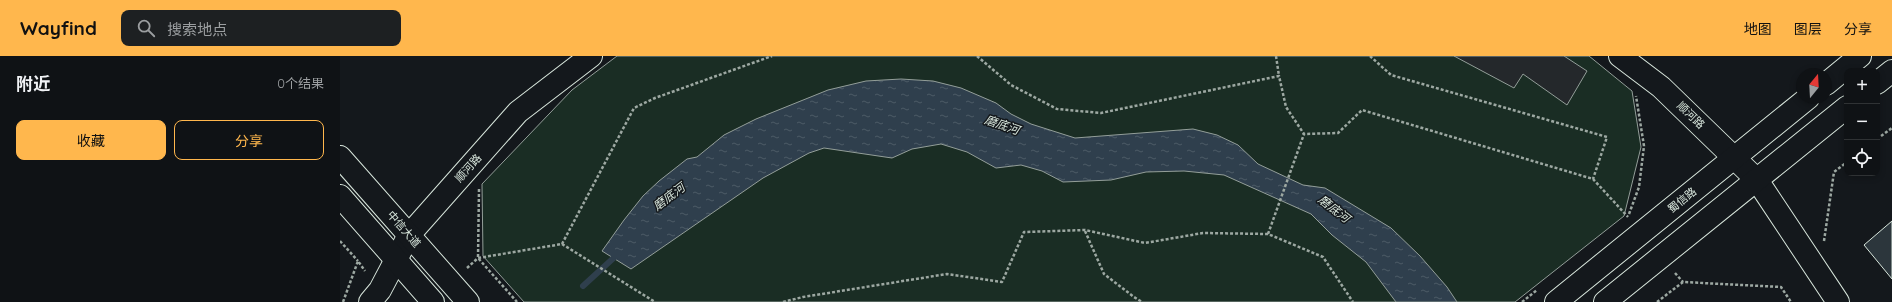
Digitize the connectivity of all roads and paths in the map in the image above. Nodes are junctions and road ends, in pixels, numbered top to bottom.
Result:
1 (591, 56) edge
2 (772, 56) edge
3 (977, 56) edge
4 (1276, 56) edge
5 (1370, 56) edge
6 (1620, 56) edge
7 (1860, 56) edge
8 (1892, 71) edge
9 (1279, 76) junction
10 (1832, 79) edge
11 (1880, 81) edge
12 (1635, 88) dead end
13 (1800, 104) edge
14 (1844, 110) edge
15 (1892, 128) edge
16 (1304, 134) junction
17 (1880, 137) edge
18 (340, 157) edge
19 (1734, 157) junction
20 (1844, 164) edge
21 (1593, 179) junction
22 (1757, 180) junction
23 (479, 184) dead end
24 (340, 196) edge
25 (1634, 225) junction
26 (1085, 230) junction
27 (1268, 234) junction
28 (408, 235) junction
29 (340, 241) edge
30 (1824, 242) dead end
31 (562, 244) junction
32 (1662, 256) junction
33 (478, 258) junction
34 (396, 259) junction
35 (358, 261) dead end
36 (1683, 282) junction
37 (452, 284) junction
38 (370, 302) edge
39 (433, 302) edge
40 (468, 302) edge
41 (517, 302) edge
42 (655, 302) edge
43 (783, 302) edge
44 (1142, 302) edge
45 (1353, 302) edge
46 (1556, 302) edge
47 (1605, 302) edge
48 (1657, 302) edge
49 (1791, 302) edge
50 (1838, 302) edge

1 - 28 main road, 顺河路
2 - 31 path
3 - 9 path
4 - 9 path
5 - 21 path
6 - 19 main road, 顺河路
7 - 10 main road
8 - 11 main road
9 - 16 path
12 - 25 path
13 - 19 main road, 蜀信路
14 - 22 main road
15 - 17 path
16 - 21 path
16 - 27 path
18 - 28 main road, 中信大道
19 - 22 main road, 顺河路
19 - 25 main road, 蜀信路
20 - 30 path
21 - 25 path
22 - 32 main road
22 - 50 main road, 顺河路
23 - 33 path
24 - 34 main road
25 - 46 main road, 蜀信路
26 - 27 path
26 - 43 path
26 - 44 path
27 - 45 path
28 - 34 main road, 顺河路
28 - 37 main road, 中信大道
29 - 35 path
31 - 33 path
31 - 42 path
32 - 36 path
32 - 47 main road
33 - 37 path
33 - 41 path
34 - 38 main road, 顺河路
34 - 39 main road
36 - 48 path
36 - 49 path
37 - 40 main road, 中信大道

